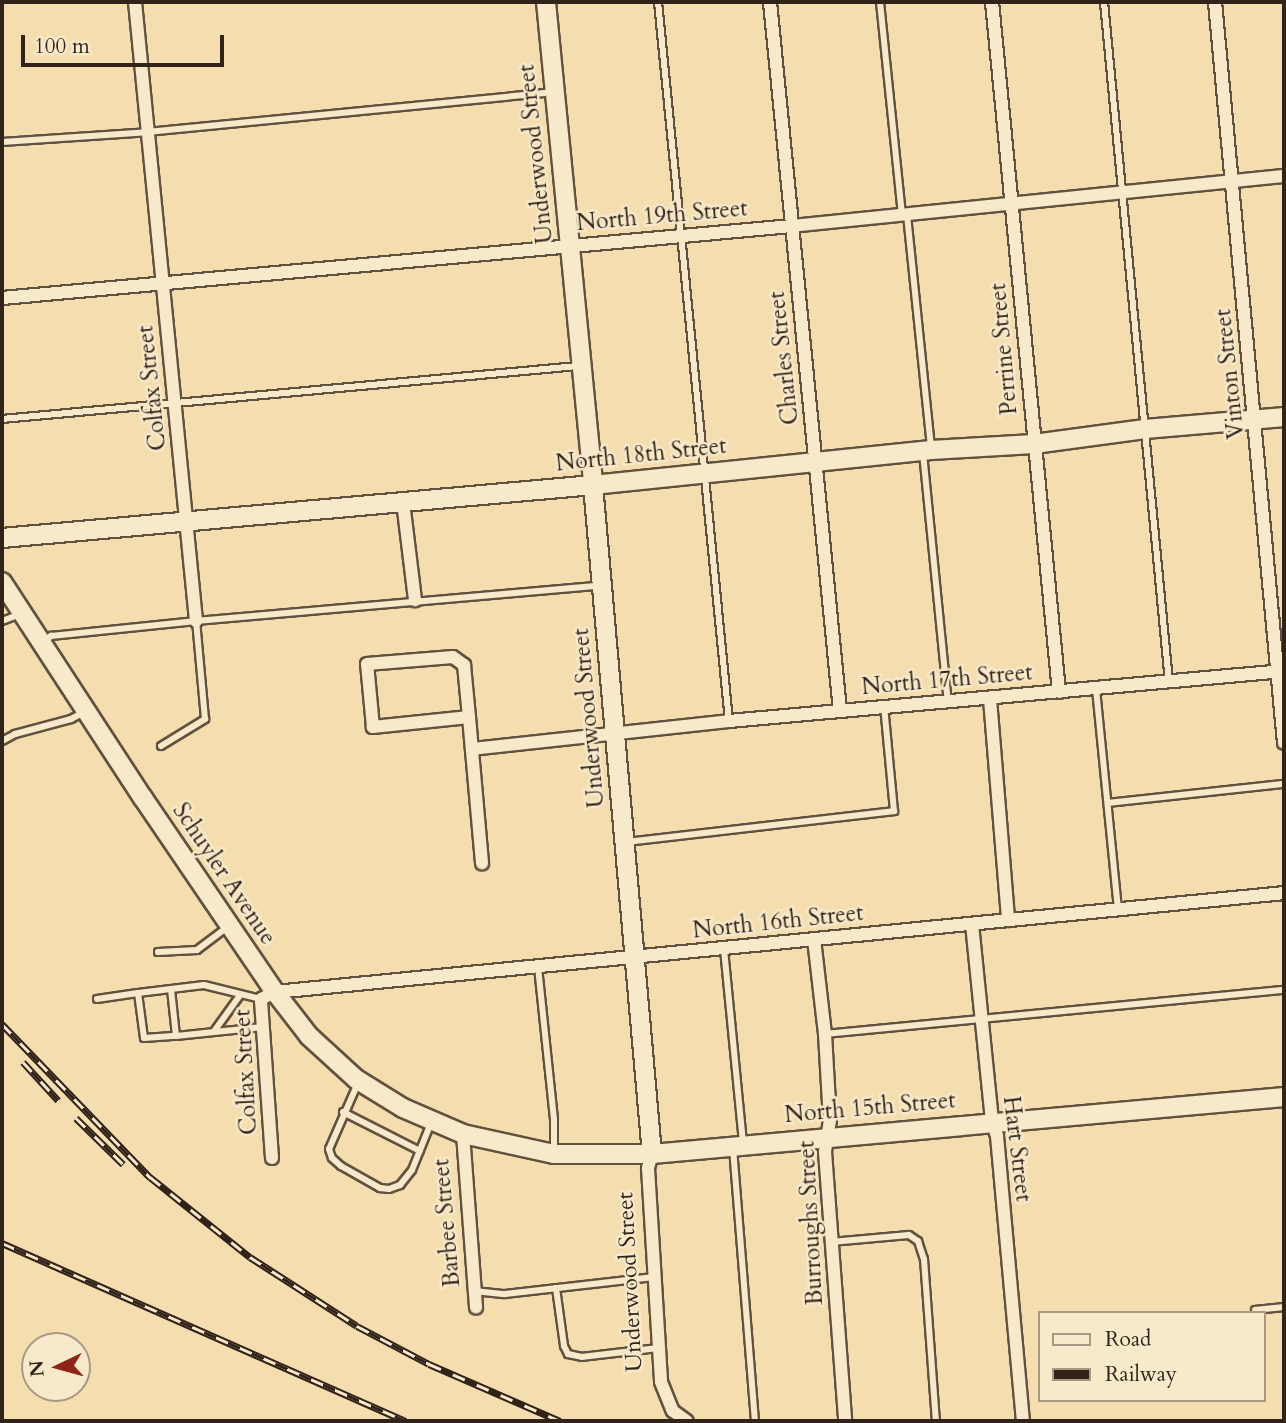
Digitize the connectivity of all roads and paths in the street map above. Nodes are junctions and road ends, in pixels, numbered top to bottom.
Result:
1 (135, 2) edge
2 (546, 2) edge
3 (658, 2) edge
4 (770, 2) edge
5 (880, 2) edge
6 (992, 2) edge
7 (1104, 2) edge
8 (1215, 2) edge
9 (554, 92) junction
10 (147, 132) junction
11 (2, 142) edge
12 (1284, 176) edge
13 (1231, 181) junction
14 (1121, 193) junction
15 (1011, 204) junction
16 (905, 214) junction
17 (791, 226) junction
18 (681, 236) junction
19 (569, 245) junction
20 (163, 285) junction
21 (2, 298) edge
22 (580, 366) junction
23 (175, 403) junction
24 (1284, 417) edge
25 (2, 419) edge
26 (1256, 419) junction
27 (1145, 429) junction
28 (1034, 443) junction
29 (927, 451) junction
30 (816, 463) junction
31 (707, 473) junction
32 (593, 485) junction
33 (403, 502) junction
34 (186, 521) junction
35 (2, 538) edge
36 (2, 582) edge
37 (602, 585) junction
38 (415, 600) junction
39 (23, 613) junction
40 (2, 621) edge
41 (196, 621) junction
42 (42, 642) junction
43 (1281, 671) edge
44 (1169, 682) junction
45 (1097, 689) junction
46 (1059, 692) junction
47 (990, 699) junction
48 (948, 702) junction
49 (884, 706) junction
50 (87, 710) junction
51 (840, 710) junction
52 (469, 717) junction
53 (729, 721) junction
54 (614, 734) junction
55 (2, 741) edge
56 (1284, 743) edge
57 (161, 746) dead end
58 (472, 750) junction
59 (1284, 784) edge
60 (1108, 803) junction
61 (625, 842) junction
62 (482, 863) dead end
63 (1284, 892) edge
64 (1118, 908) junction
65 (1008, 920) junction
66 (972, 924) junction
67 (230, 925) junction
68 (814, 939) junction
69 (724, 949) junction
70 (158, 953) dead end
71 (635, 958) junction
72 (538, 967) junction
73 (171, 989) junction
74 (1284, 990) edge
75 (138, 993) junction
76 (241, 994) junction
77 (268, 995) junction
78 (97, 999) dead end
79 (981, 1018) junction
80 (263, 1027) junction
81 (215, 1030) junction
82 (825, 1034) junction
83 (176, 1036) junction
84 (359, 1081) junction
85 (1284, 1097) edge
86 (343, 1112) junction
87 (432, 1121) junction
88 (992, 1122) junction
89 (463, 1134) junction
90 (826, 1137) junction
91 (738, 1145) junction
92 (420, 1151) junction
93 (554, 1154) junction
94 (652, 1154) junction
95 (272, 1158) dead end
96 (831, 1242) junction
97 (656, 1277) junction
98 (556, 1288) junction
99 (474, 1291) junction
100 (1284, 1307) edge
101 (476, 1308) dead end
102 (1255, 1310) dead end
103 (659, 1348) junction
104 (687, 1421) edge
105 (755, 1421) edge
106 (845, 1421) edge
107 (936, 1421) edge
108 (1023, 1421) edge

1 - 10 street, Colfax Street
2 - 9 street, Underwood Street
3 - 18 lane
4 - 17 street, Charles Street
5 - 16 lane
6 - 15 street, Perrine Street
7 - 14 lane
8 - 13 street, Vinton Street
9 - 10 lane
9 - 19 street, Underwood Street
10 - 11 lane
10 - 20 street, Colfax Street
12 - 13 street, North 19th Street
13 - 14 street, North 19th Street
13 - 26 street, Vinton Street
14 - 15 street, North 19th Street
14 - 27 lane
15 - 16 street, North 19th Street
15 - 28 street, Perrine Street
16 - 17 street, North 19th Street
16 - 29 lane
17 - 18 street, North 19th Street
17 - 30 street, Charles Street
18 - 19 street, North 19th Street
18 - 31 lane
19 - 20 street, North 19th Street
19 - 22 street, Underwood Street
20 - 21 street, North 19th Street
20 - 23 street, Colfax Street
22 - 23 lane
22 - 32 street, Underwood Street
23 - 25 lane
23 - 34 street, Colfax Street
24 - 26 street, North 18th Street
26 - 27 street, North 18th Street
26 - 43 street, Vinton Street
27 - 28 street, North 18th Street
27 - 44 lane
28 - 29 street, North 18th Street
28 - 46 street, Perrine Street
29 - 30 street, North 18th Street
29 - 48 lane
30 - 31 street, North 18th Street
30 - 51 street, Charles Street
31 - 32 street, North 18th Street
31 - 53 lane
32 - 33 street, North 18th Street
32 - 37 street, Underwood Street
33 - 34 street, North 18th Street
33 - 38 street
34 - 35 street, North 18th Street
34 - 41 street, Colfax Street
36 - 39 street, Schuyler Avenue
37 - 38 lane
37 - 54 street, Underwood Street
38 - 41 lane
39 - 40 lane
39 - 42 street, Schuyler Avenue
41 - 42 lane
41 - 57 lane, Colfax Street
42 - 50 street, Schuyler Avenue
43 - 44 street, North 17th Street
43 - 56 street, Vinton Street
44 - 45 street, North 17th Street
45 - 46 street, North 17th Street
45 - 60 lane
46 - 47 street, North 17th Street
47 - 48 street, North 17th Street
47 - 65 street
48 - 49 street, North 17th Street
49 - 51 street, North 17th Street
49 - 61 lane
50 - 55 lane
50 - 67 street, Schuyler Avenue
51 - 53 street, North 17th Street
52 - 52 street
52 - 58 street
53 - 54 street, North 17th Street
54 - 58 street, North 17th Street
54 - 61 street, Underwood Street
58 - 62 street
59 - 60 lane
60 - 64 lane
61 - 71 street, Underwood Street
63 - 64 street, North 16th Street
64 - 65 street, North 16th Street
65 - 66 street, North 16th Street
66 - 68 street, North 16th Street
66 - 79 street, Hart Street
67 - 70 lane
67 - 77 street, Schuyler Avenue
68 - 69 street, North 16th Street
68 - 82 street, Burroughs Street
69 - 71 street, North 16th Street
69 - 91 lane
71 - 72 street, North 16th Street
71 - 94 street, Underwood Street
72 - 77 street, North 16th Street
72 - 93 lane
73 - 75 lane
73 - 76 lane
73 - 83 lane
74 - 79 lane
75 - 78 lane
75 - 83 lane
76 - 77 lane
76 - 81 lane
77 - 80 street, Colfax Street
77 - 84 street, Schuyler Avenue
79 - 82 lane
79 - 88 street, Hart Street
80 - 81 lane
80 - 95 street, Colfax Street
81 - 83 lane
82 - 90 street, Burroughs Street
84 - 86 lane
84 - 87 street, Schuyler Avenue
85 - 88 street, North 15th Street
86 - 92 lane
86 - 92 lane
87 - 89 street, Schuyler Avenue
87 - 92 lane
88 - 90 street, North 15th Street
88 - 108 street, Hart Street
89 - 93 street, North 15th Street
89 - 99 street, Barbee Street
90 - 91 street, North 15th Street
90 - 96 street, Burroughs Street
91 - 94 street, North 15th Street
91 - 105 lane
93 - 94 street, North 15th Street
94 - 97 street, Underwood Street
96 - 106 street, Burroughs Street
96 - 107 lane
97 - 98 lane
97 - 103 street, Underwood Street
98 - 99 lane
98 - 103 lane
99 - 101 street, Barbee Street
100 - 102 lane
103 - 104 street, Underwood Street

